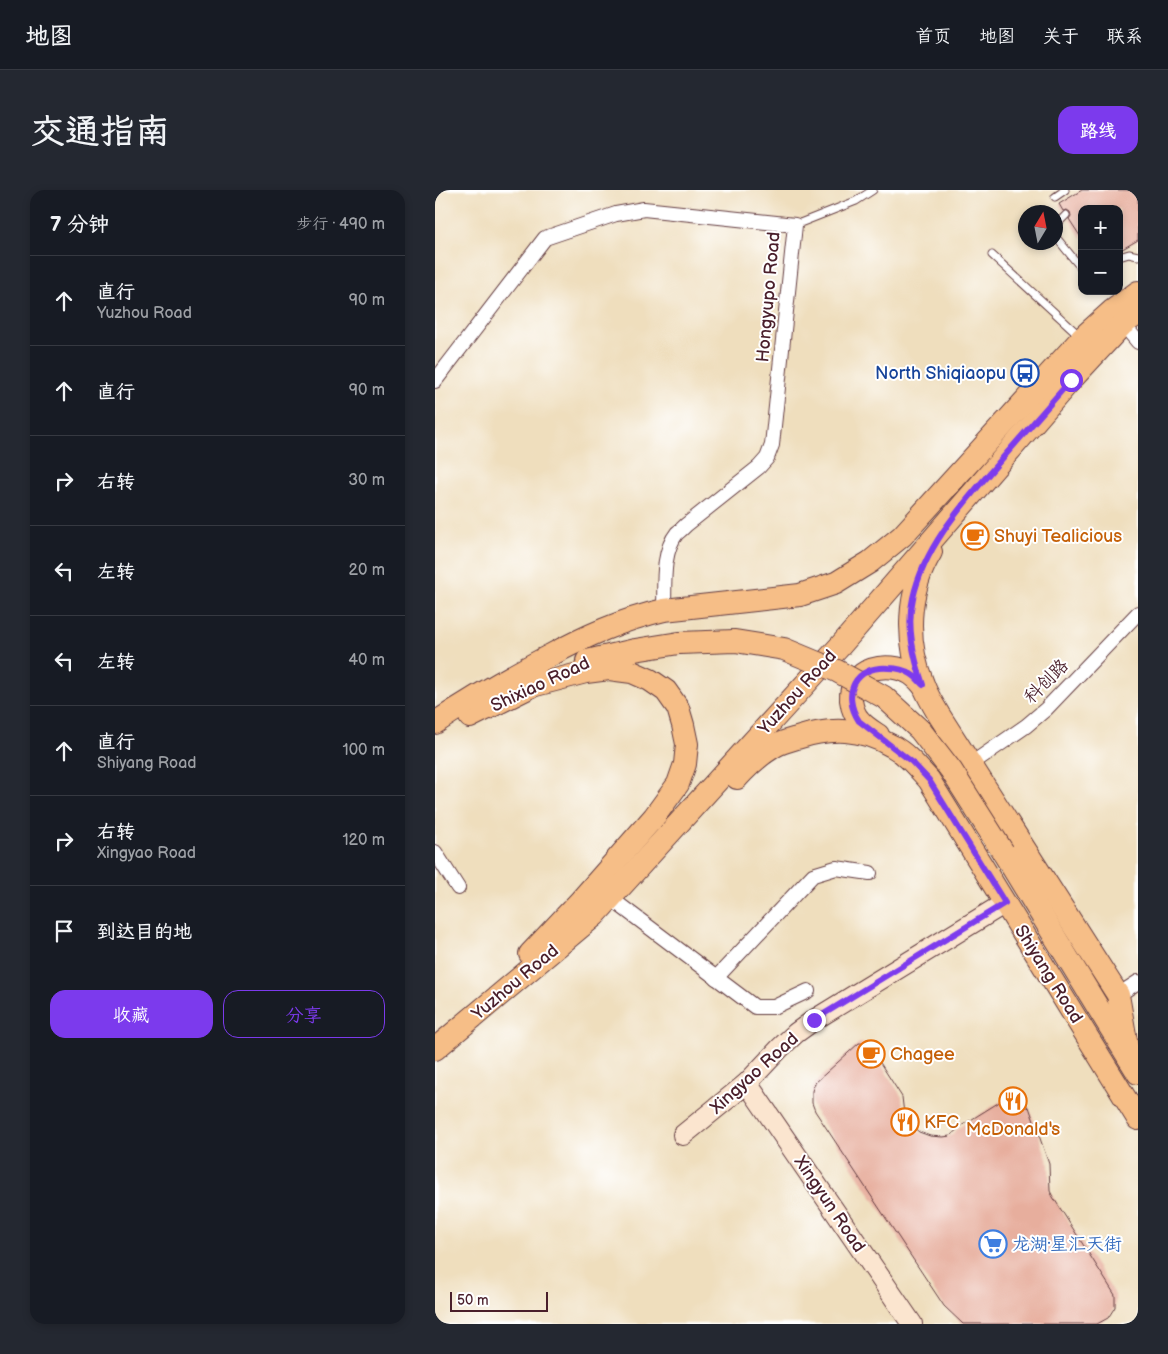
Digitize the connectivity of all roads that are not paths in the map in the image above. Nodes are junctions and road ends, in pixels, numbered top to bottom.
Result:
1 (873, 190) edge
2 (1065, 190) edge
3 (1055, 196) dead end
4 (1066, 215) dead end
5 (1063, 218) edge
6 (795, 225) junction
7 (1063, 246) edge
8 (992, 255) dead end
9 (1123, 256) edge
10 (1138, 256) edge
11 (1078, 264) edge
12 (1138, 292) edge
13 (1131, 319) edge
14 (1082, 338) junction
15 (1138, 342) edge
16 (435, 381) edge
17 (951, 518) junction
18 (664, 610) junction
19 (1138, 613) edge
20 (923, 685) junction
21 (528, 687) junction
22 (435, 723) edge
23 (435, 736) edge
24 (894, 747) junction
25 (971, 764) junction
26 (435, 852) edge
27 (1003, 852) joint
28 (870, 872) dead end
29 (458, 888) dead end
30 (613, 900) junction
31 (1005, 903) junction
32 (595, 915) junction
33 (716, 978) junction
34 (1138, 982) edge
35 (809, 991) dead end
36 (1118, 995) junction
37 (457, 1031) junction
38 (435, 1050) edge
39 (1133, 1066) edge
40 (747, 1083) junction
41 (1138, 1118) edge
42 (683, 1135) dead end
43 (912, 1324) edge

1 - 6 lane
2 - 3 lane
4 - 5 lane
6 - 16 street, Hongyupo Road
6 - 18 street, Hongyupo Road
7 - 11 lane
8 - 14 lane
9 - 10 lane
12 - 14 main road
13 - 15 street
13 - 17 main road, Yuzhou Road
14 - 18 main road
17 - 20 main road
17 - 32 main road, Yuzhou Road
18 - 22 main road
19 - 25 street, 科创路
20 - 24 main road
20 - 25 main road
21 - 23 main road, Shixiao Road
21 - 27 main road, Shixiao Road, bridge
21 - 37 main road
24 - 30 main road, Shiyang Road
24 - 31 main road, Shiyang Road
25 - 36 main road
26 - 29 street
27 - 39 main road, Shiyang Road
28 - 33 street
30 - 32 main road, Shiyang Road
30 - 33 street
31 - 40 street, Xingyao Road
31 - 41 main road, Shiyang Road
32 - 37 main road, Yuzhou Road
33 - 35 street
34 - 36 street
36 - 39 main road
37 - 38 main road, Yuzhou Road
40 - 42 street, Xingyao Road
40 - 43 street, Xingyun Road

